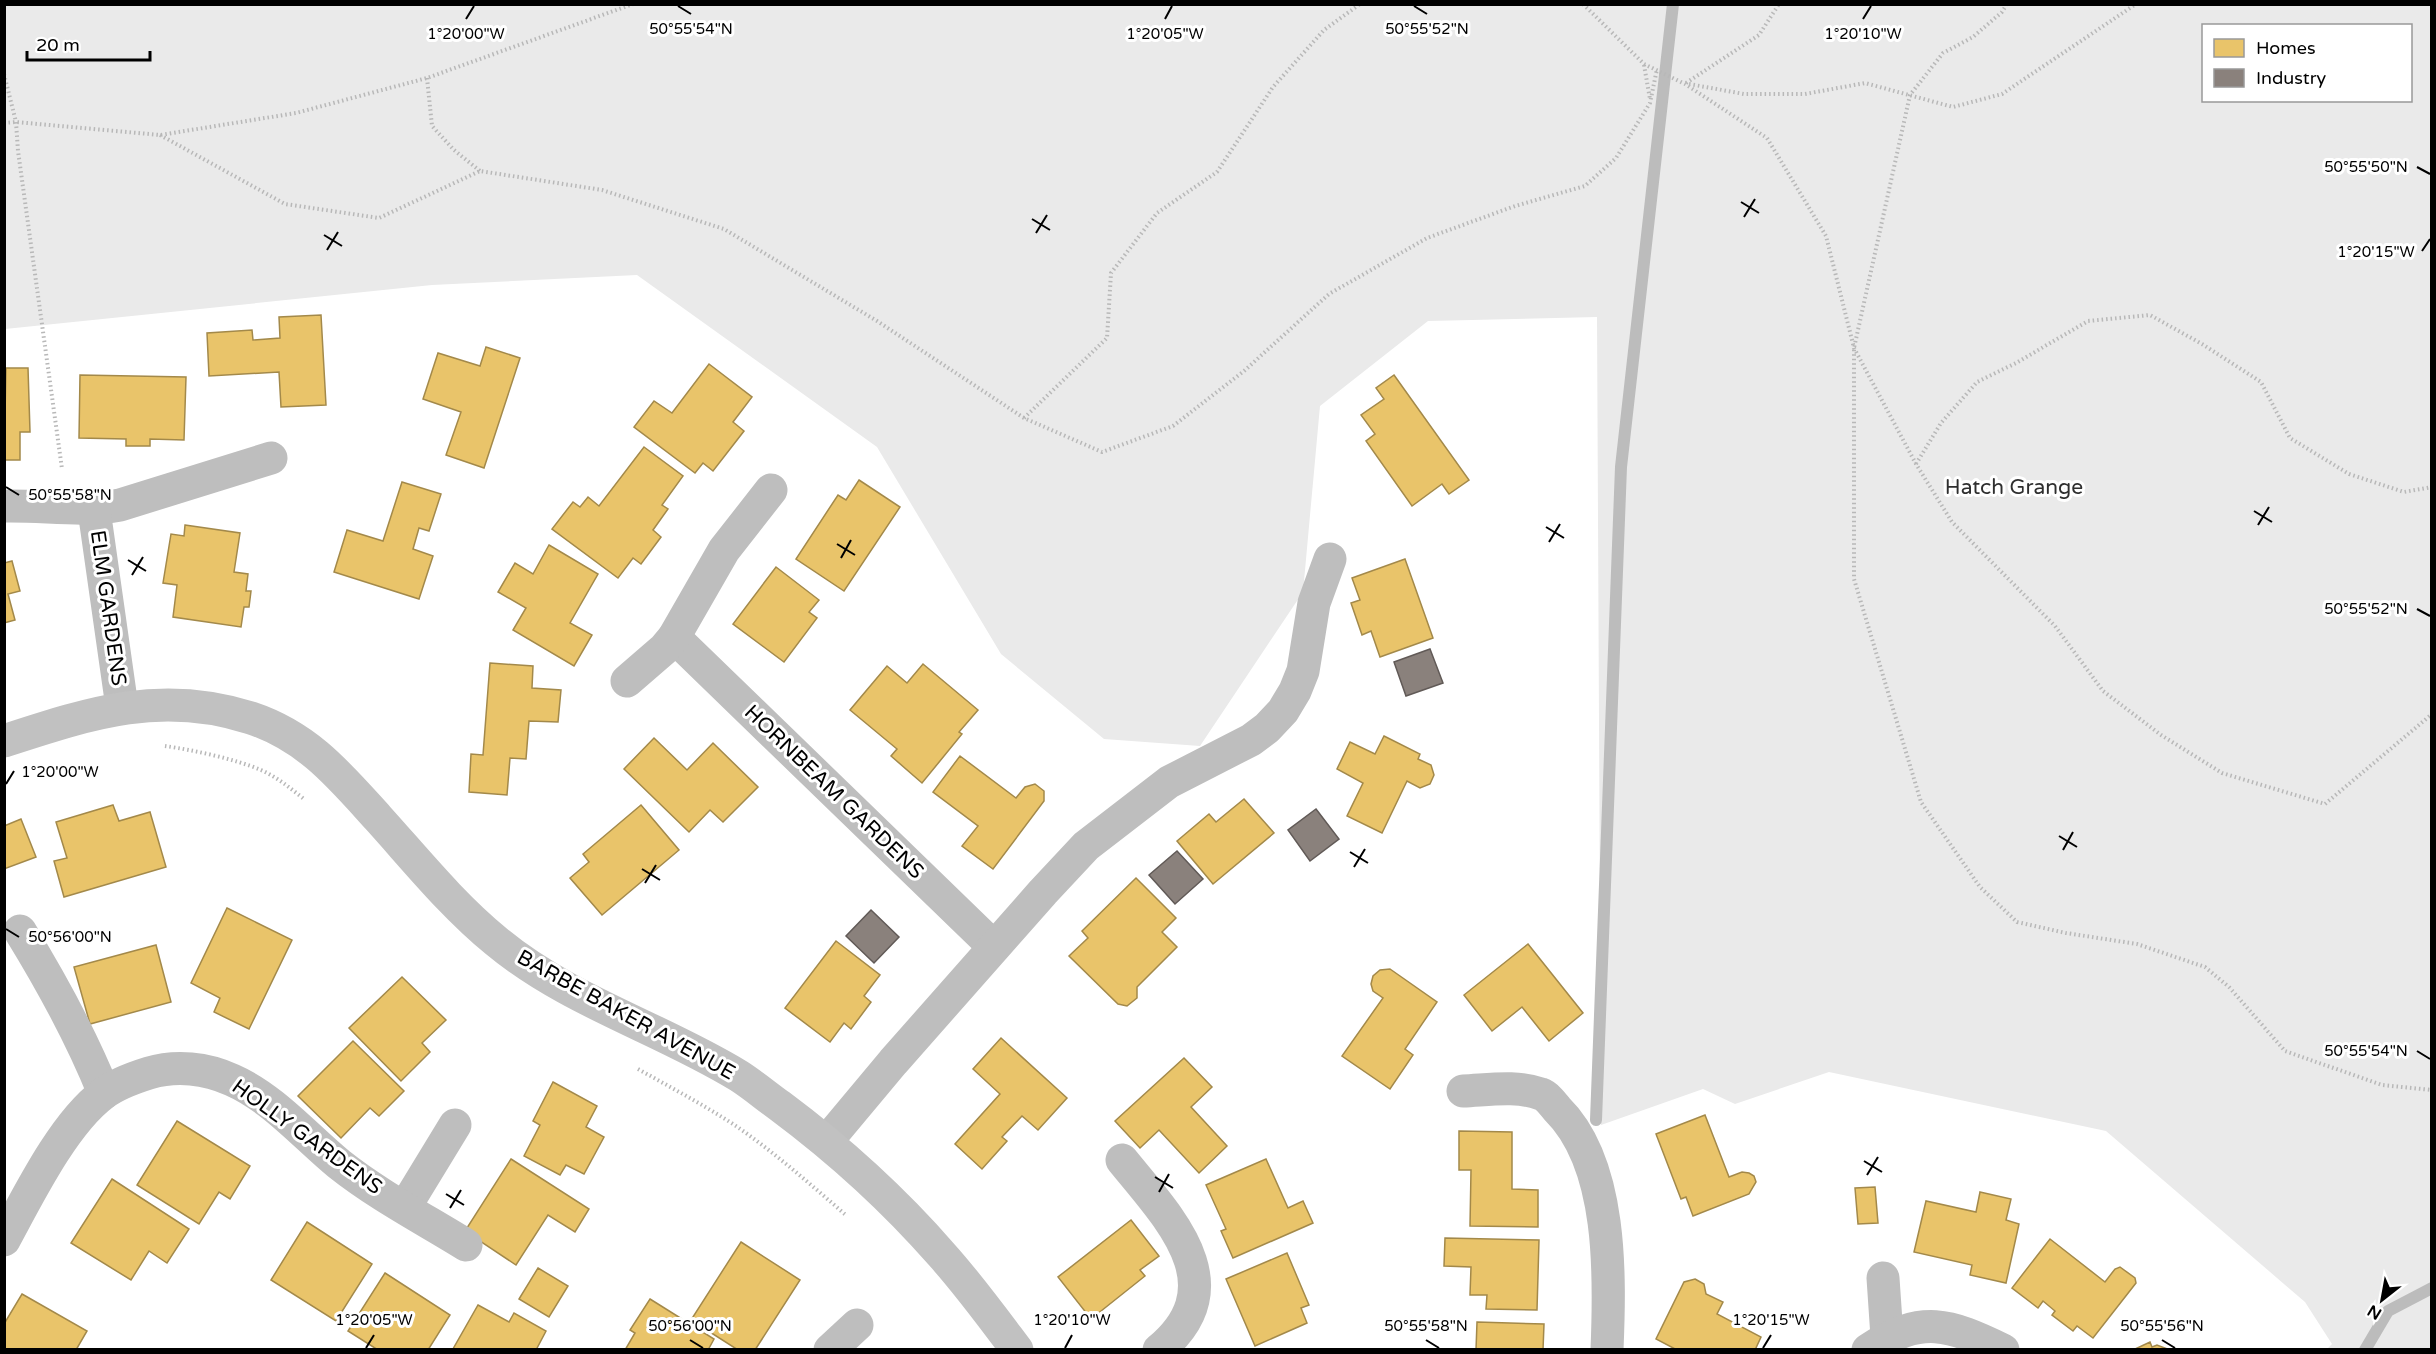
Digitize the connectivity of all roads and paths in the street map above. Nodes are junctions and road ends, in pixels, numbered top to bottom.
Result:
1 (633, 4) edge
2 (1360, 4) edge
3 (1583, 4) edge
4 (1779, 4) edge
5 (2007, 4) edge
6 (2136, 4) edge
7 (1644, 64) junction
8 (1657, 69) junction
9 (4, 74) edge
10 (427, 78) junction
11 (1685, 84) junction
12 (1910, 94) junction
13 (1650, 104) junction
14 (16, 122) junction
15 (4, 123) edge
16 (160, 135) junction
17 (480, 171) junction
18 (1854, 348) junction
19 (1024, 418) junction
20 (271, 458) dead end
21 (1916, 464) junction
22 (2432, 487) edge
23 (771, 490) dead end
24 (4, 506) edge
25 (81, 509) junction
26 (1330, 559) dead end
27 (674, 637) junction
28 (627, 681) dead end
29 (122, 707) junction
30 (2432, 714) edge
31 (4, 741) edge
32 (20, 931) dead end
33 (994, 947) junction
34 (2432, 1090) edge
35 (1463, 1091) dead end
36 (104, 1093) junction
37 (455, 1125) dead end
38 (827, 1141) junction
39 (1122, 1160) dead end
40 (405, 1207) junction
41 (4, 1240) edge
42 (466, 1245) dead end
43 (1883, 1278) dead end
44 (857, 1325) dead end
45 (1878, 1343) edge
46 (830, 1350) edge
47 (1017, 1350) edge
48 (1159, 1350) edge
49 (1606, 1350) edge
50 (2003, 1350) edge

1 - 10 path
2 - 19 path
3 - 7 path
4 - 11 path
5 - 12 path
6 - 12 path
7 - 8 path
7 - 13 path
8 - 11 path
8 - 13 path
9 - 14 path
10 - 16 path
10 - 17 path
11 - 12 path
11 - 18 path
12 - 18 path
13 - 19 path
14 - 15 path
14 - 16 path
14 - 25 path
16 - 17 path
17 - 19 path
18 - 21 path
18 - 34 path
20 - 25 street, ELM GARDENS
21 - 22 path
21 - 30 path
23 - 27 street
24 - 25 street, ELM GARDENS
25 - 29 street, ELM GARDENS
26 - 33 street
27 - 28 street
27 - 33 street, HORNBEAM GARDENS
29 - 31 street, BARBE BAKER AVENUE
29 - 38 street, BARBE BAKER AVENUE
32 - 36 street
33 - 38 street
35 - 49 street
36 - 40 street, HOLLY GARDENS
36 - 41 street, HOLLY GARDENS
37 - 40 street, HOLLY GARDENS
38 - 47 street, BARBE BAKER AVENUE
39 - 48 street
40 - 42 street, HOLLY GARDENS
43 - 45 street
44 - 46 street
45 - 50 street

